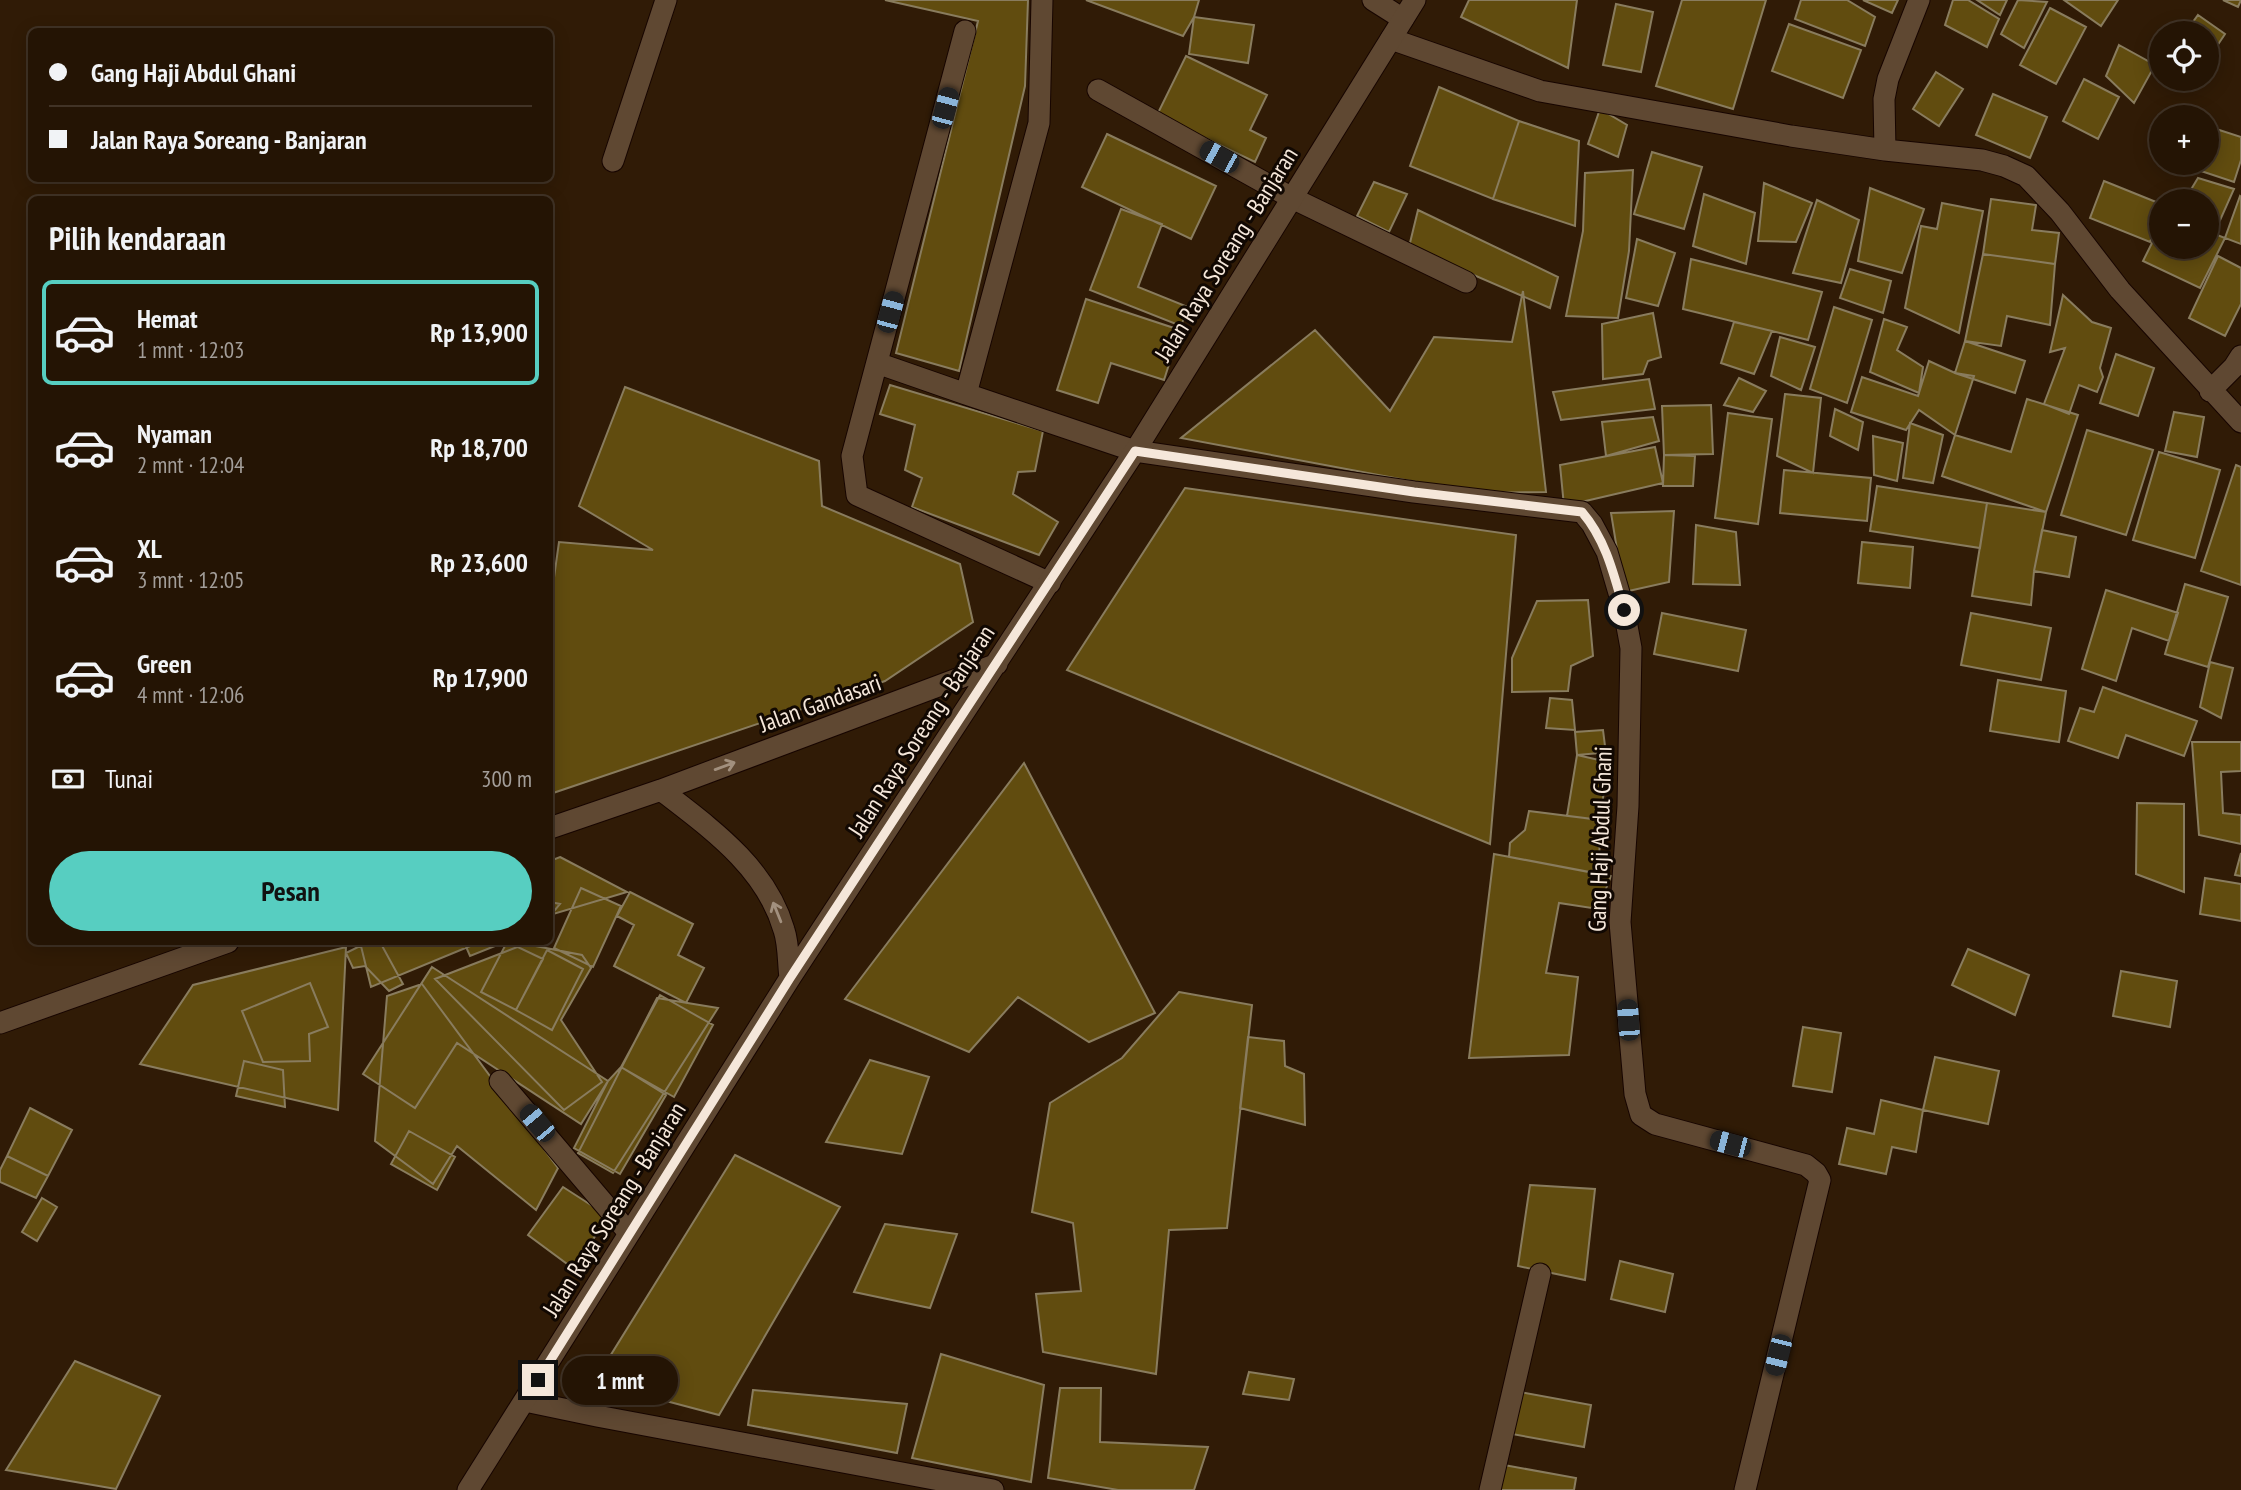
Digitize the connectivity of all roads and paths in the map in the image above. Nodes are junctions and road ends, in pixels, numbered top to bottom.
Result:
1 (666, 0) edge
2 (1042, 0) edge
3 (1373, 0) edge
4 (1415, 0) edge
5 (1919, 0) edge
6 (1403, 19) junction
7 (965, 31) dead end
8 (1391, 38) junction
9 (1098, 90) dead end
10 (1885, 150) junction
11 (613, 161) dead end
12 (1292, 198) junction
13 (1466, 282) dead end
14 (2241, 356) edge
15 (877, 363) junction
16 (2210, 391) junction
17 (966, 394) junction
18 (2241, 422) edge
19 (1135, 451) junction
20 (1050, 583) junction
21 (997, 664) junction
22 (661, 790) junction
23 (553, 827) edge
24 (220, 945) edge
25 (790, 978) junction
26 (0, 1023) edge
27 (500, 1081) dead end
28 (629, 1233) junction
29 (1540, 1274) dead end
30 (524, 1401) junction
31 (468, 1490) edge
32 (993, 1490) edge
33 (1490, 1490) edge
34 (1745, 1490) edge

1 - 11 street
2 - 17 street
3 - 6 street
4 - 6 street, Jalan Raya Soreang - Banjaran
5 - 10 street
6 - 8 street, Jalan Raya Soreang - Banjaran
7 - 15 street
8 - 10 street
8 - 12 street, Jalan Raya Soreang - Banjaran
9 - 12 street
10 - 16 street
12 - 13 street
12 - 19 street, Jalan Raya Soreang - Banjaran
14 - 16 street
15 - 17 street
15 - 20 street
16 - 18 street
17 - 19 street
19 - 20 street, Jalan Raya Soreang - Banjaran
19 - 34 street, Gang Haji Abdul Ghani
20 - 21 street, Jalan Raya Soreang - Banjaran
22 -> 21 street, Jalan Gandasari
21 - 25 street, Jalan Raya Soreang - Banjaran
22 - 23 street, Jalan Gandasari
25 -> 22 street
24 - 26 street
25 - 28 street, Jalan Raya Soreang - Banjaran
27 - 28 street
28 - 30 street, Jalan Raya Soreang - Banjaran
29 - 33 street
30 - 31 street, Jalan Raya Soreang - Banjaran
30 - 32 street

